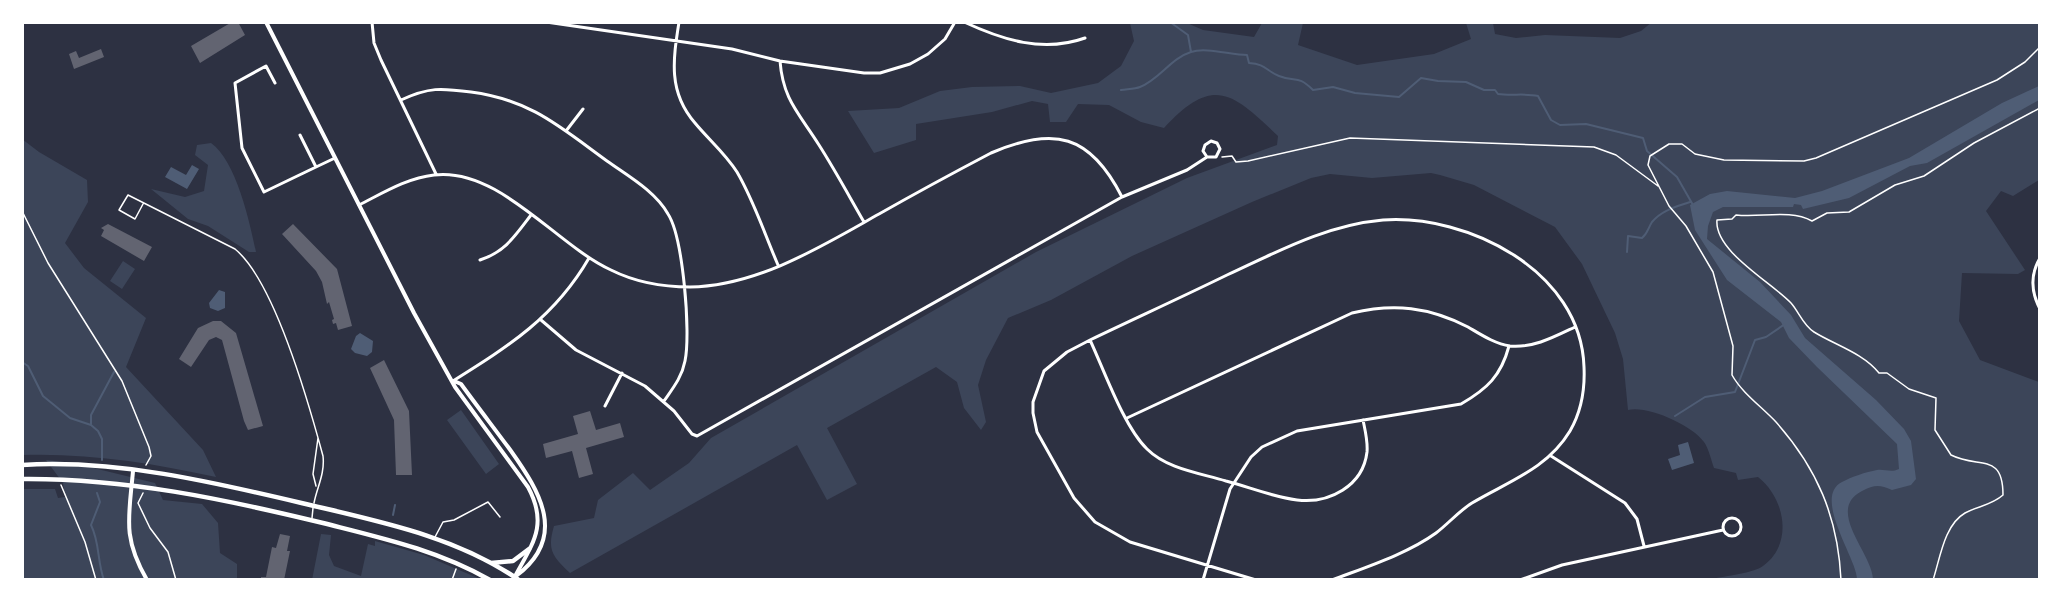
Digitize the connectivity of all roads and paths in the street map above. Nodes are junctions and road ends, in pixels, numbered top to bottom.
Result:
1 (266, 22) edge
2 (372, 22) edge
3 (546, 22) edge
4 (679, 22) edge
5 (955, 22) edge
6 (964, 22) edge
7 (1361, 22) edge
8 (1376, 22) edge
9 (1085, 38) dead end
10 (676, 42) junction
11 (2040, 47) edge
12 (780, 61) junction
13 (274, 82) dead end
14 (401, 100) junction
15 (2040, 108) edge
16 (584, 109) dead end
17 (566, 131) junction
18 (300, 135) dead end
19 (1207, 157) junction
20 (1216, 157) junction
21 (335, 158) junction
22 (316, 167) junction
23 (436, 174) junction
24 (1659, 187) junction
25 (1122, 197) junction
26 (142, 204) junction
27 (359, 205) junction
28 (22, 212) edge
29 (531, 215) junction
30 (864, 222) junction
31 (589, 258) junction
32 (2040, 258) edge
33 (480, 260) dead end
34 (778, 265) junction
35 (683, 286) junction
36 (2040, 309) edge
37 (541, 321) junction
38 (1575, 327) junction
39 (1090, 340) junction
40 (1509, 346) junction
41 (622, 373) junction
42 (453, 381) junction
43 (664, 401) junction
44 (606, 406) dead end
45 (1127, 418) junction
46 (1363, 420) junction
47 (318, 438) junction
48 (1550, 456) junction
49 (22, 465) edge
50 (133, 471) junction
51 (145, 472) junction
52 (22, 479) edge
53 (1233, 483) junction
54 (61, 485) dead end
55 (132, 485) junction
56 (144, 486) junction
57 (317, 487) junction
58 (313, 506) junction
59 (500, 517) dead end
60 (312, 520) junction
61 (1723, 530) junction
62 (435, 538) junction
63 (1644, 546) junction
64 (529, 549) junction
65 (489, 563) junction
66 (1208, 566) junction
67 (456, 569) dead end
68 (96, 579) edge
69 (147, 579) edge
70 (176, 579) edge
71 (452, 579) edge
72 (490, 579) edge
73 (516, 579) edge
74 (1203, 579) edge
75 (1256, 579) edge
76 (1332, 579) edge
77 (1520, 579) edge
78 (1841, 579) edge
79 (1933, 579) edge

1 - 21 street
2 - 14 street
3 - 10 street
4 - 10 street
5 - 12 street
6 - 9 street
7 - 8 street
10 - 12 street
10 - 34 street
11 - 24 path
12 - 30 street
13 - 22 street
14 - 17 street
14 - 23 street
15 - 79 path
16 - 17 street
17 - 35 street
18 - 22 street
19 - 20 street
19 - 20 street
19 - 25 street
20 - 24 path
21 - 22 street
21 - 27 street
23 - 27 street
23 - 29 street
24 - 78 path
25 - 30 street
25 - 43 street
26 - 26 lane
26 - 47 lane
27 - 42 street
28 - 51 path
29 - 31 street
29 - 33 street
30 - 34 street
31 - 35 street
31 - 37 street
32 - 36 street
34 - 35 street
35 - 43 street
37 - 41 street
37 - 42 street
38 - 39 street
38 - 40 street
38 - 48 street
39 - 45 street
39 - 66 street
40 - 45 street
40 - 46 street
41 - 43 street
41 - 44 street
42 - 64 street
42 - 73 street
45 - 53 street
46 - 53 street
46 - 53 street
47 - 57 lane
47 - 57 lane
48 - 63 street
48 - 76 street
49 - 50 main road
50 - 51 main road
50 - 55 street
51 - 58 main road
52 - 55 main road
53 - 66 street
54 - 68 path
55 - 56 main road
55 - 69 street
56 - 60 main road
56 - 70 path
57 - 58 lane
58 - 60 lane
58 - 62 main road
59 - 62 lane
60 - 72 main road
61 - 61 street
61 - 63 street
62 - 65 main road
63 - 77 street
64 - 65 main road
64 - 73 street
65 - 73 main road
66 - 74 street
66 - 75 street
67 - 71 path

